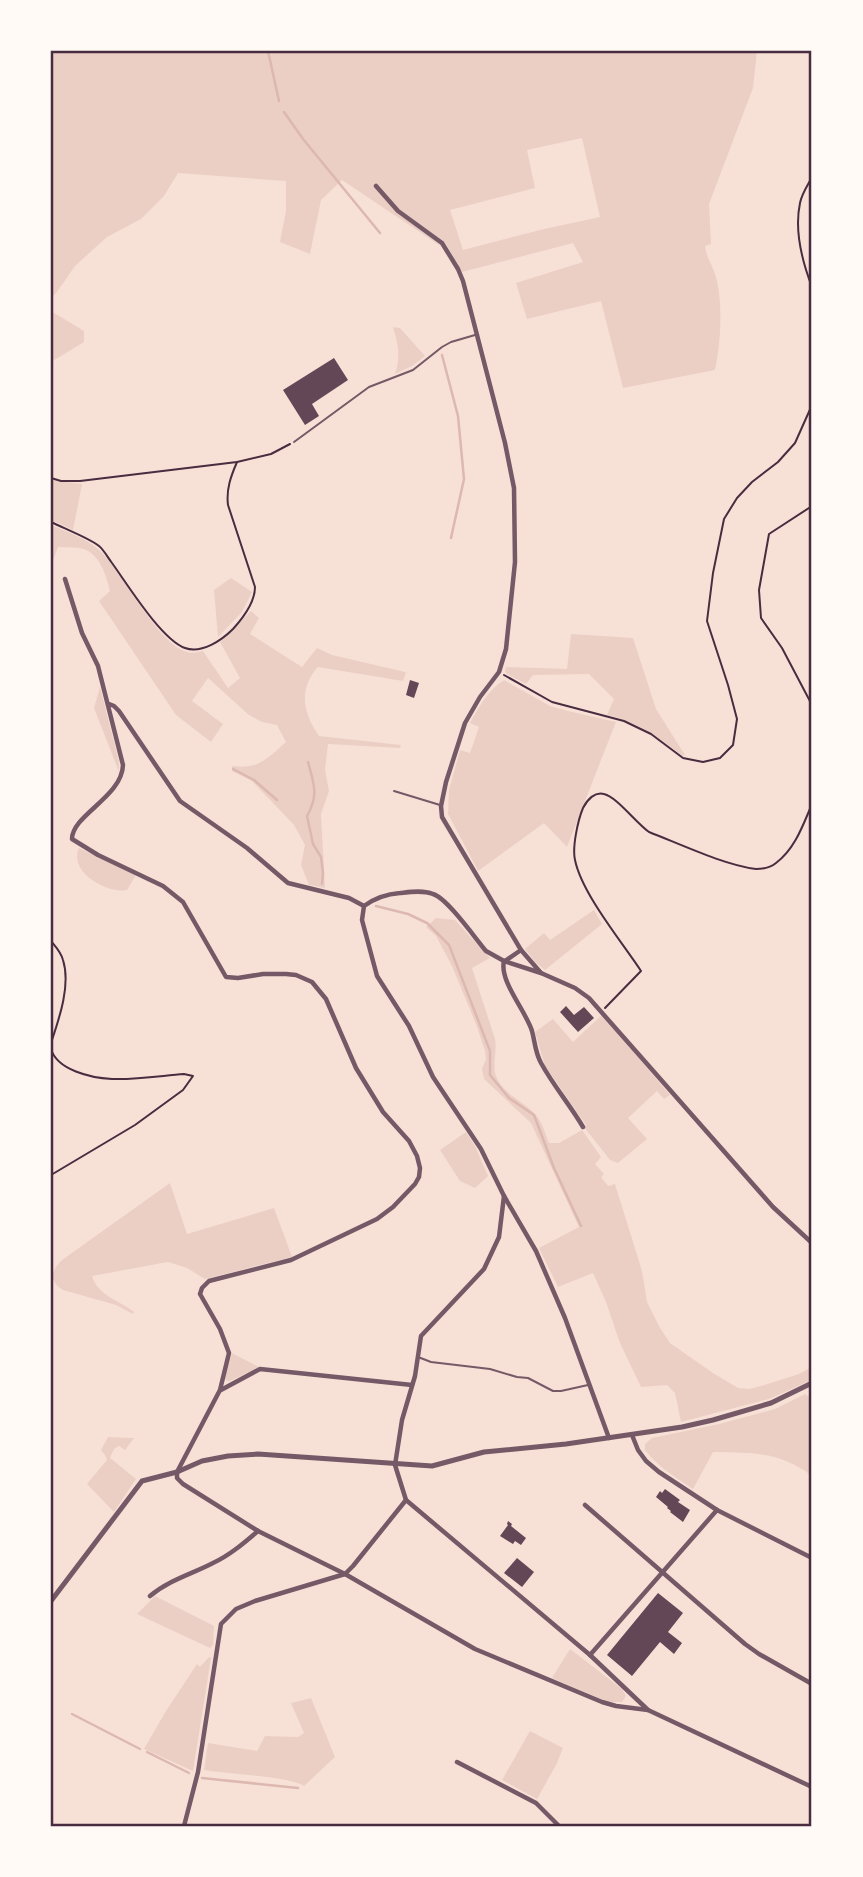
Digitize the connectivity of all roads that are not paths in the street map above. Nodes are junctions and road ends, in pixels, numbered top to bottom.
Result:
1 (376, 186) dead end
2 (476, 335) junction
3 (294, 442) road end
4 (65, 579) dead end
5 (108, 704) junction
6 (394, 791) dead end
7 (441, 806) junction
8 (364, 906) junction
9 (521, 950) junction
10 (504, 961) junction
11 (541, 973) junction
12 (583, 1127) dead end
13 (504, 1196) junction
14 (812, 1243) edge
15 (417, 1357) junction
16 (812, 1383) edge
17 (412, 1385) junction
18 (589, 1385) junction
19 (220, 1390) junction
20 (632, 1435) junction
21 (609, 1437) junction
22 (395, 1465) junction
23 (177, 1472) junction
24 (406, 1500) junction
25 (585, 1505) dead end
26 (717, 1510) junction
27 (258, 1531) junction
28 (812, 1559) edge
29 (662, 1572) junction
30 (345, 1574) junction
31 (150, 1595) dead end
32 (51, 1601) edge
33 (590, 1655) junction
34 (812, 1684) edge
35 (648, 1710) junction
36 (457, 1762) dead end
37 (812, 1787) edge
38 (184, 1826) edge
39 (559, 1826) edge

1 - 2 street
2 - 3 lane
2 - 7 street
4 - 5 street
5 - 8 street
5 - 19 street
6 - 7 lane
7 - 9 street
8 - 10 street
8 - 13 street
9 - 10 street
9 - 11 street
10 - 11 street
10 - 12 street
11 - 14 street
13 - 15 street
13 - 18 street
15 - 17 street
15 - 18 lane
16 - 20 street
17 - 19 street
17 - 22 street
18 - 21 street
19 - 23 street
20 - 21 street
20 - 26 street
21 - 22 street
22 - 23 street
22 - 24 street
23 - 27 street
23 - 32 street
24 - 30 street
24 - 33 street
25 - 29 street
26 - 28 street
26 - 29 street
27 - 30 street
27 - 31 street
29 - 33 street
29 - 34 street
30 - 35 street
30 - 38 street
33 - 35 street
35 - 37 street
36 - 39 street

